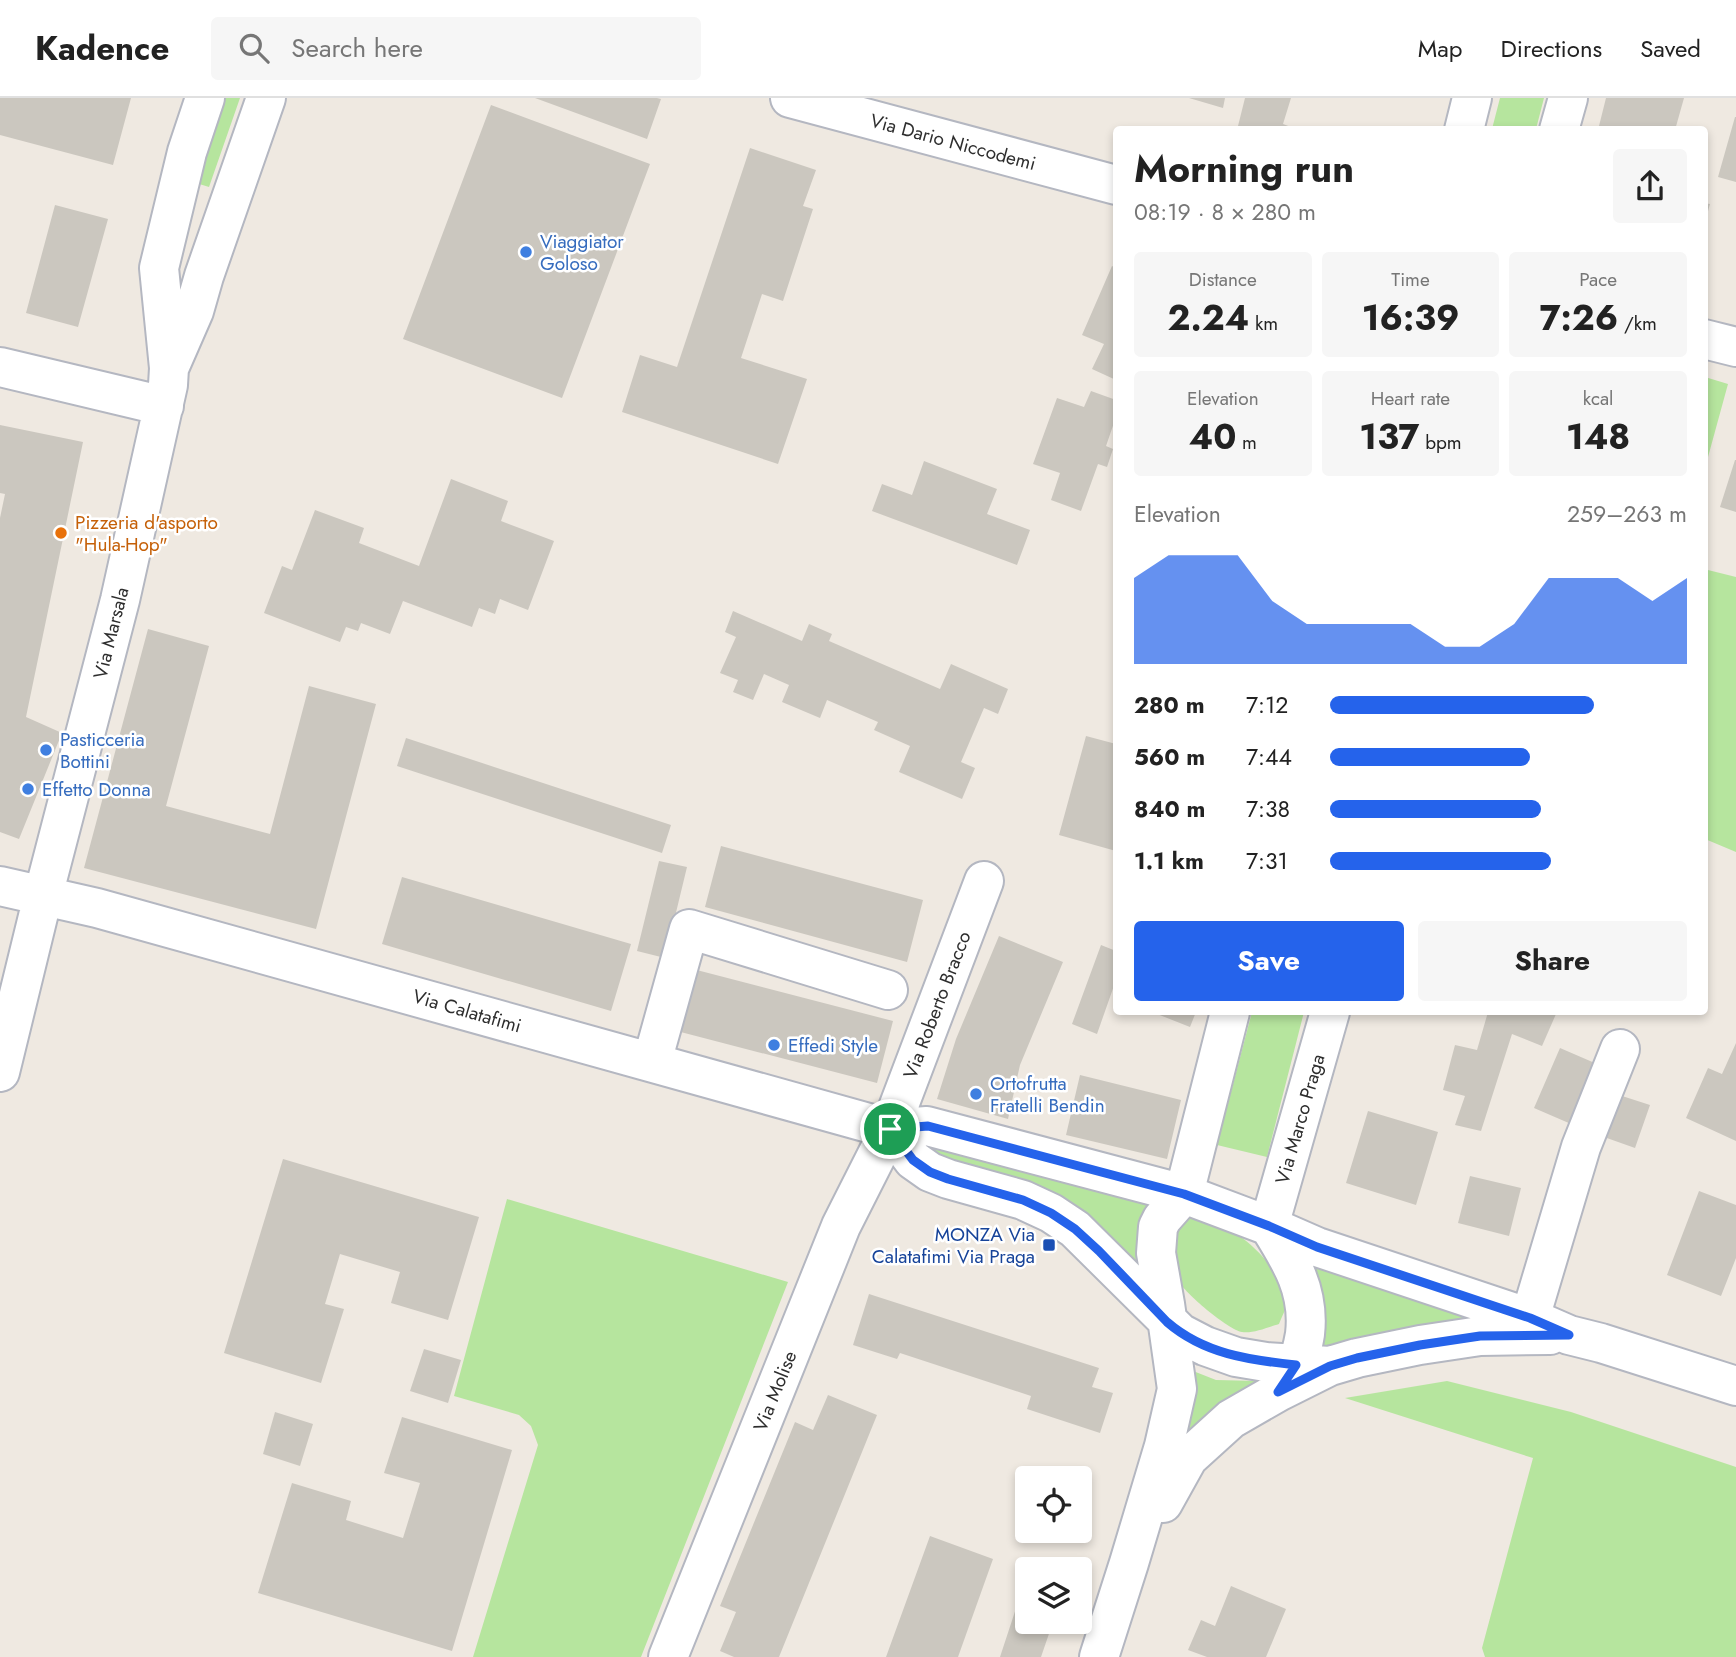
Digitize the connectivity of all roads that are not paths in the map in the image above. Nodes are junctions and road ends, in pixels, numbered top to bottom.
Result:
1 (205, 98) edge
2 (266, 98) edge
3 (790, 98) edge
4 (1472, 98) edge
5 (1567, 98) edge
6 (1465, 126) edge
7 (1560, 126) edge
8 (1113, 184) edge
9 (1708, 340) edge
10 (1736, 347) edge
11 (0, 367) edge
12 (169, 368) junction
13 (163, 406) junction
14 (984, 881) dead end
15 (0, 887) edge
16 (44, 895) junction
17 (888, 990) dead end
18 (1229, 1015) edge
19 (1329, 1015) edge
20 (1620, 1049) dead end
21 (652, 1062) junction
22 (0, 1072) edge
23 (890, 1129) junction
24 (1184, 1194) junction
25 (1269, 1226) junction
26 (1530, 1318) junction
27 (1167, 1322) junction
28 (1585, 1339) junction
29 (1301, 1374) junction
30 (1732, 1374) edge
31 (1129, 1563) junction
32 (668, 1657) edge
33 (1098, 1657) edge

1 - 12 street, Via Marsala
2 - 12 street, Via Marsala
3 - 8 street, Via Dario Niccodemi
4 - 6 street
5 - 7 street
9 - 10 street
11 - 13 street
12 - 13 street, Via Marsala
13 - 16 street, Via Marsala
14 - 23 street, Via Roberto Bracco
15 - 16 street, Via Calatafimi
16 - 21 street, Via Calatafimi
16 - 22 street, Via Marsala
17 - 21 street
18 - 24 street
19 - 25 street, Via Marco Praga
20 - 26 street
21 - 23 street, Via Calatafimi
23 - 24 street, Via Calatafimi
23 - 27 street, Via Calatafimi
23 - 32 street, Via Molise
24 - 25 street, Via Calatafimi
24 - 27 street
25 - 26 street, Via Calatafimi
25 - 29 street
26 - 28 street, Via Calatafimi
27 - 29 street, Via Calatafimi
27 - 31 street
28 - 29 street, Via Calatafimi
28 - 30 street, Via Calatafimi
29 - 31 street
31 - 33 street

